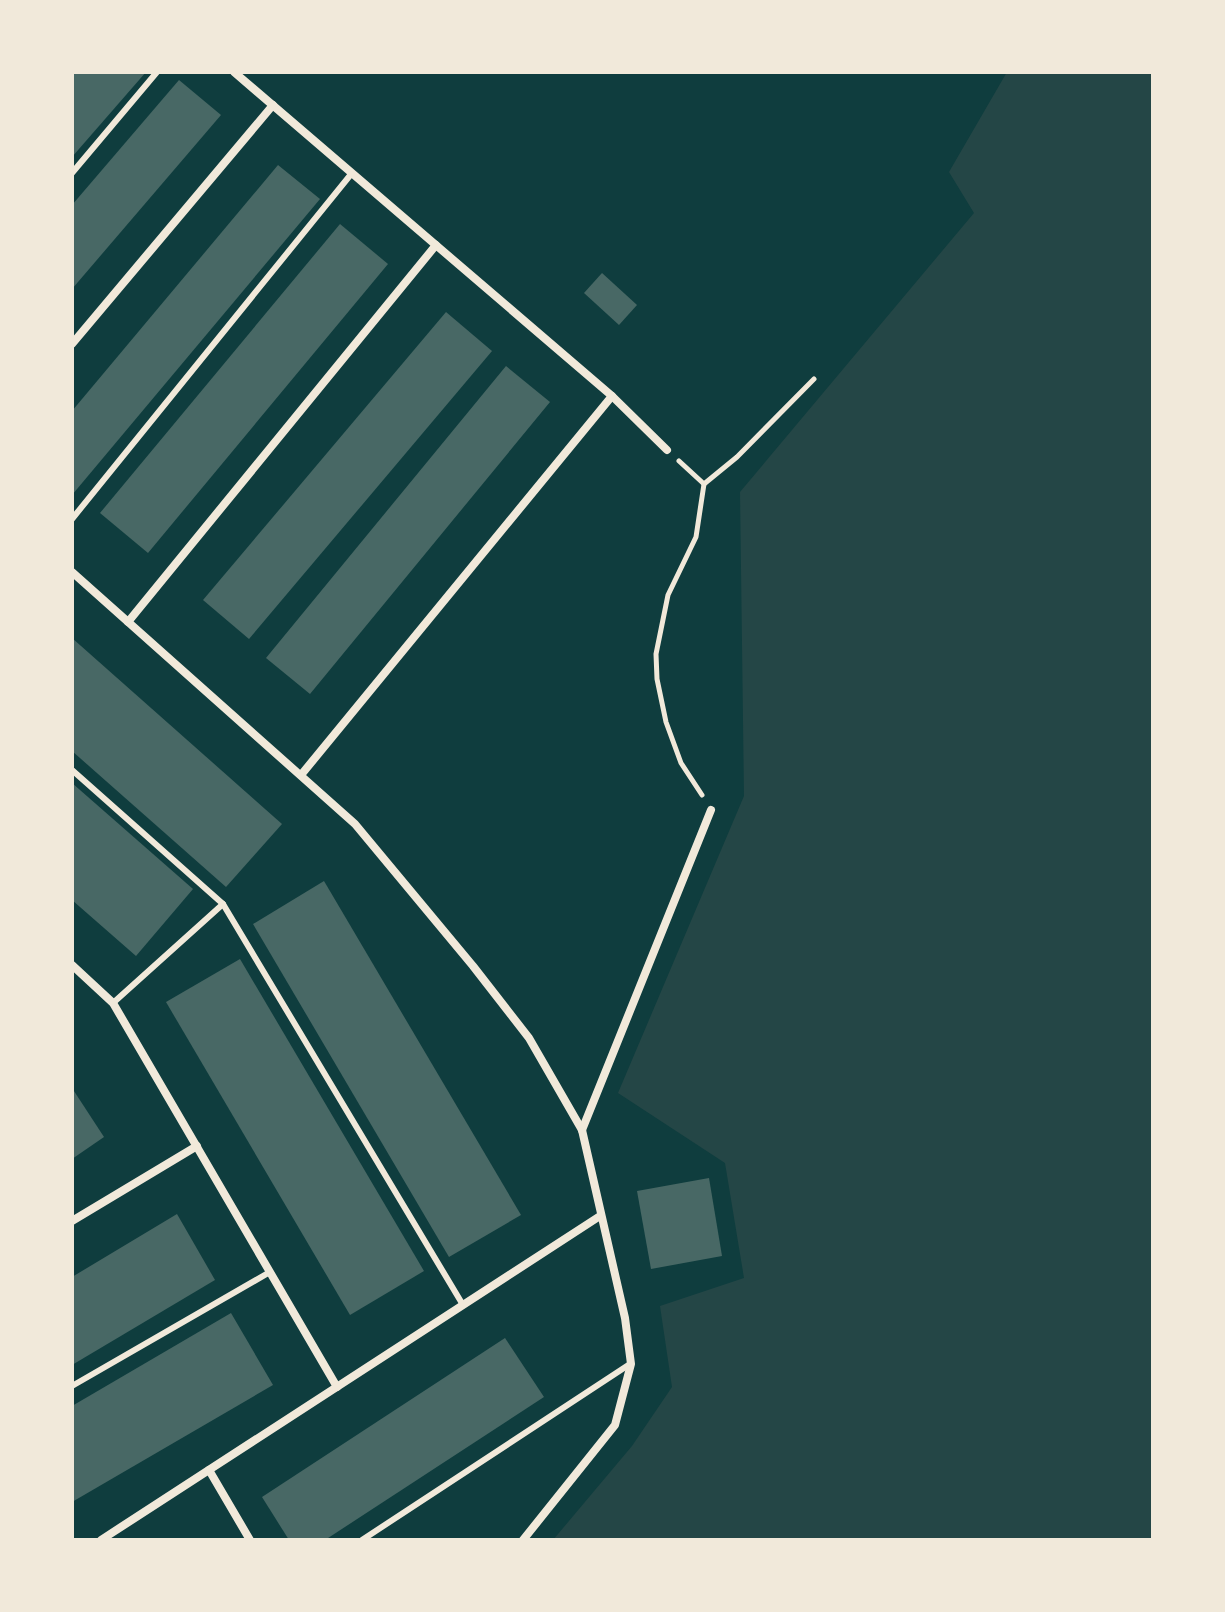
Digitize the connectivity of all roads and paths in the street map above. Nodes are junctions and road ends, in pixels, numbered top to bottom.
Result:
1 (157, 72) edge
2 (234, 72) edge
3 (273, 105) junction
4 (72, 173) edge
5 (352, 173) junction
6 (436, 245) junction
7 (72, 344) edge
8 (814, 379) dead end
9 (612, 396) junction
10 (667, 450) joint
11 (704, 484) junction
12 (72, 519) edge
13 (72, 572) edge
14 (128, 622) junction
15 (72, 770) edge
16 (301, 775) junction
17 (711, 810) joint
18 (223, 904) junction
19 (72, 965) edge
20 (113, 1003) junction
21 (582, 1130) junction
22 (197, 1146) junction
23 (600, 1216) junction
24 (72, 1221) edge
25 (270, 1272) junction
26 (463, 1305) junction
27 (631, 1364) junction
28 (72, 1386) edge
29 (337, 1387) junction
30 (209, 1470) junction
31 (101, 1540) edge
32 (250, 1540) edge
33 (362, 1540) edge
34 (523, 1540) edge

1 - 4 lane
2 - 3 street
3 - 5 street
3 - 7 street
5 - 6 street
5 - 12 lane
6 - 9 street
6 - 14 street
8 - 11 path
9 - 10 street
9 - 16 street
10 - 11 path
11 - 17 path
13 - 14 street
14 - 16 street
15 - 18 lane
16 - 21 street
17 - 21 street
18 - 20 lane
18 - 26 lane
19 - 20 street
20 - 22 street
21 - 23 street
22 - 24 street
22 - 25 street
23 - 26 street
23 - 27 street
25 - 28 lane
25 - 29 street
26 - 29 street
27 - 33 lane
27 - 34 street
29 - 30 street
30 - 31 street
30 - 32 street

